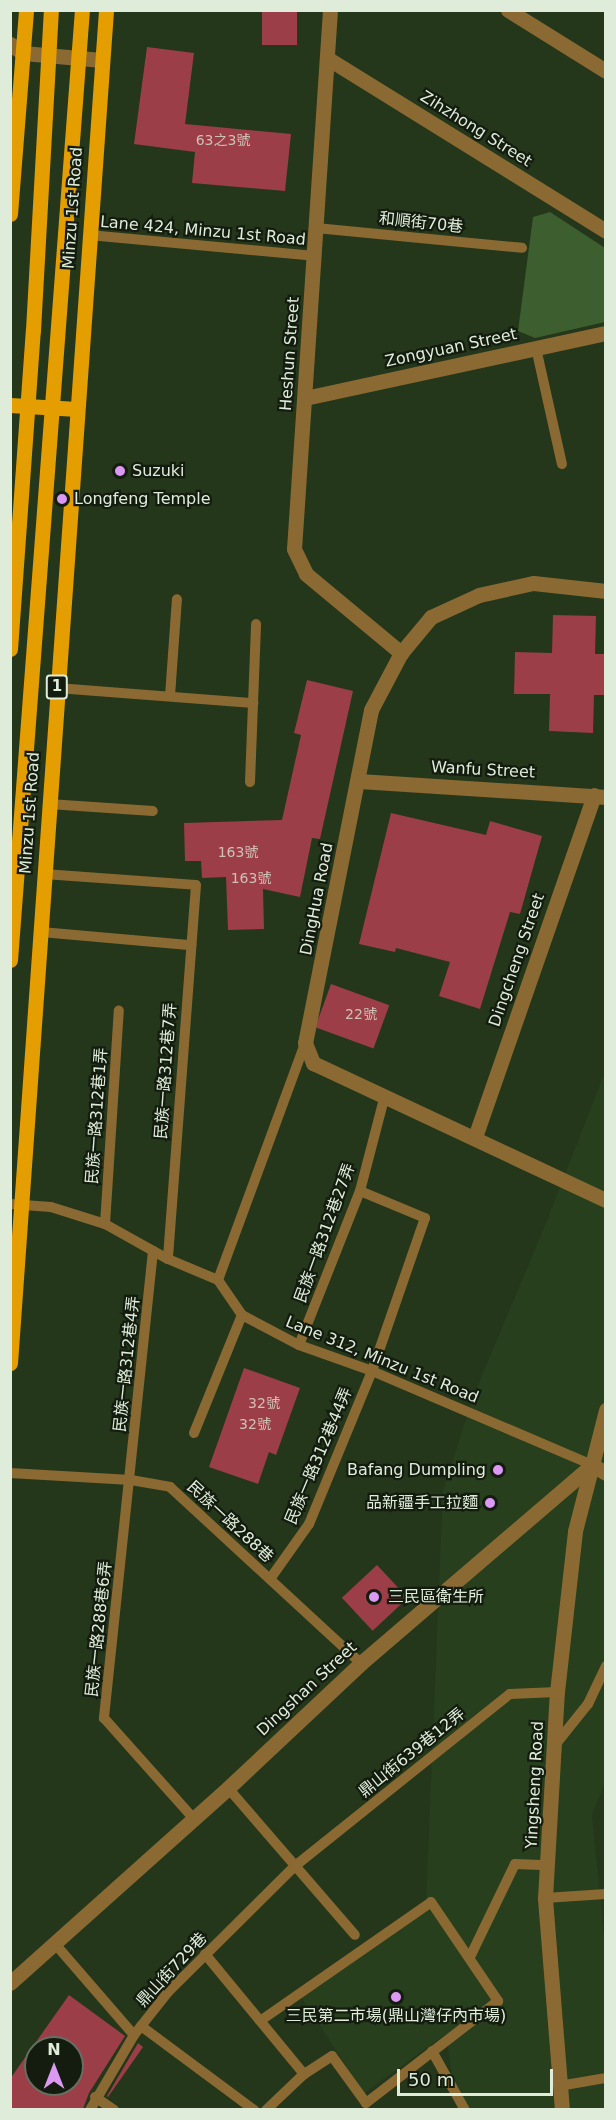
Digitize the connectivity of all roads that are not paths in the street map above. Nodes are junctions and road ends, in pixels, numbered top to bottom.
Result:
1 (26, 10) edge
2 (51, 10) edge
3 (82, 10) edge
4 (106, 10) edge
5 (330, 10) edge
6 (508, 10) edge
7 (17, 48) edge
8 (48, 57) junction
9 (79, 58) junction
10 (327, 58) junction
11 (102, 60) junction
12 (606, 71) edge
13 (10, 214) edge
14 (603, 225) edge
15 (316, 228) junction
16 (88, 235) junction
17 (522, 248) dead end
18 (314, 256) junction
19 (606, 333) edge
20 (536, 348) junction
21 (305, 398) junction
22 (10, 405) edge
23 (28, 406) junction
24 (54, 407) junction
25 (77, 409) junction
26 (562, 464) dead end
27 (606, 591) edge
28 (177, 599) dead end
29 (256, 624) dead end
30 (10, 649) edge
31 (401, 652) junction
32 (57, 688) junction
33 (170, 696) junction
34 (253, 703) junction
35 (359, 781) junction
36 (250, 782) dead end
37 (600, 796) edge
38 (49, 804) junction
39 (153, 811) dead end
40 (44, 874) junction
41 (41, 932) junction
42 (191, 945) junction
43 (10, 960) edge
44 (119, 1010) dead end
45 (305, 1043) junction
46 (385, 1095) junction
47 (474, 1137) junction
48 (360, 1191) junction
49 (606, 1200) edge
50 (16, 1204) edge
51 (105, 1224) junction
52 (153, 1251) junction
53 (168, 1259) junction
54 (218, 1280) junction
55 (242, 1315) junction
56 (299, 1345) junction
57 (10, 1363) edge
58 (372, 1371) junction
59 (606, 1410) edge
60 (194, 1433) dead end
61 (592, 1465) junction
62 (10, 1473) edge
63 (606, 1473) edge
64 (131, 1480) junction
65 (270, 1579) junction
66 (361, 1663) junction
67 (606, 1666) edge
68 (557, 1692) junction
69 (555, 1745) junction
70 (228, 1788) junction
71 (194, 1819) junction
72 (548, 1864) junction
73 (295, 1866) junction
74 (606, 1894) edge
75 (546, 1898) junction
76 (355, 1935) dead end
77 (56, 1945) junction
78 (205, 1954) junction
79 (470, 1957) junction
80 (10, 1983) edge
81 (260, 2020) junction
82 (141, 2026) junction
83 (134, 2036) junction
84 (432, 2051) junction
85 (304, 2073) junction
86 (606, 2078) edge
87 (559, 2086) junction
88 (95, 2097) junction
89 (90, 2109) edge
90 (114, 2109) edge
91 (254, 2109) edge
92 (266, 2109) edge
93 (465, 2109) edge
94 (562, 2109) edge

1 - 7 main road
2 - 8 main road, Minzu 1st Road
3 - 9 main road, Minzu 1st Road / 1
4 - 11 main road, Minzu 1st Road / 1
5 - 10 street, Heshun Street
6 - 12 street
7 - 8 street
7 - 13 main road
8 - 9 street
8 - 23 main road, Minzu 1st Road
9 - 11 street
9 - 24 main road, Minzu 1st Road / 1
10 - 14 street, Zihzhong Street
10 - 15 street, Heshun Street
11 - 16 main road, Minzu 1st Road / 1
15 - 17 lane, 和順街70巷
15 - 18 street, Heshun Street
16 - 18 lane, Lane 424, Minzu 1st Road
16 - 25 main road, Minzu 1st Road / 1
18 - 21 street, Heshun Street
19 - 20 street, Zongyuan Street
20 - 21 street, Zongyuan Street
20 - 26 lane
21 - 31 street, Heshun Street
22 - 23 main road
23 - 24 main road
23 - 30 main road, Minzu 1st Road
24 - 25 main road
24 - 43 main road, Minzu 1st Road / 1
25 - 32 main road, Minzu 1st Road / 1
27 - 31 street, DingHua Road
28 - 33 lane
29 - 34 lane
31 - 35 street, DingHua Road
32 - 33 lane
32 - 38 main road, Minzu 1st Road / 1
33 - 34 lane
34 - 36 lane
35 - 37 street, Wanfu Street
35 - 45 street, DingHua Road
37 - 47 street, Dingcheng Street
38 - 39 lane
38 - 40 main road, Minzu 1st Road / 1
40 - 41 main road, Minzu 1st Road / 1
40 - 42 lane, 民族一路312巷7弄
41 - 42 lane
41 - 50 main road, Minzu 1st Road / 1
42 - 53 lane, 民族一路312巷7弄
44 - 51 lane, 民族一路312巷1弄
45 - 46 street
45 - 54 lane
46 - 47 street
46 - 48 lane, 民族一路312巷27弄
47 - 49 street
48 - 56 lane, 民族一路312巷27弄
48 - 58 lane, 民族一路312巷44弄
50 - 51 lane
50 - 57 main road, Minzu 1st Road / 1
51 - 52 lane
52 - 53 lane
52 - 64 lane, 民族一路312巷4弄
53 - 54 lane
54 - 55 lane, Lane 312, Minzu 1st Road
55 - 56 lane, Lane 312, Minzu 1st Road
55 - 60 lane
56 - 58 lane, Lane 312, Minzu 1st Road
58 - 61 lane, Lane 312, Minzu 1st Road
58 - 65 lane, 民族一路312巷44弄
59 - 61 street
61 - 63 street
61 - 66 street, Dingshan Street
61 - 68 street, Yingsheng Road
62 - 64 lane, 民族一路288巷
64 - 65 lane, 民族一路288巷
64 - 71 lane, 民族一路288巷6弄
65 - 66 lane, 民族一路288巷
66 - 70 street, Dingshan Street
67 - 69 lane
68 - 69 street, Yingsheng Road
68 - 73 lane, 鼎山街639巷12弄
69 - 72 street, Yingsheng Road
70 - 71 street, Dingshan Street
70 - 73 lane
71 - 77 street, Dingshan Street
72 - 75 street, Yingsheng Road
72 - 79 lane
73 - 76 lane
73 - 78 lane, 鼎山街729巷
74 - 75 lane
75 - 87 street, Yingsheng Road
77 - 80 street, Dingshan Street
77 - 83 lane
78 - 81 lane
78 - 82 lane, 鼎山街729巷
79 - 81 lane
79 - 84 lane
81 - 85 lane
82 - 83 lane, 鼎山街729巷
82 - 91 lane
83 - 88 lane, 鼎山街729巷
84 - 85 lane
84 - 93 lane
85 - 92 lane
86 - 87 lane
87 - 94 street, Yingsheng Road
88 - 89 lane, 鼎山街729巷
88 - 90 lane

